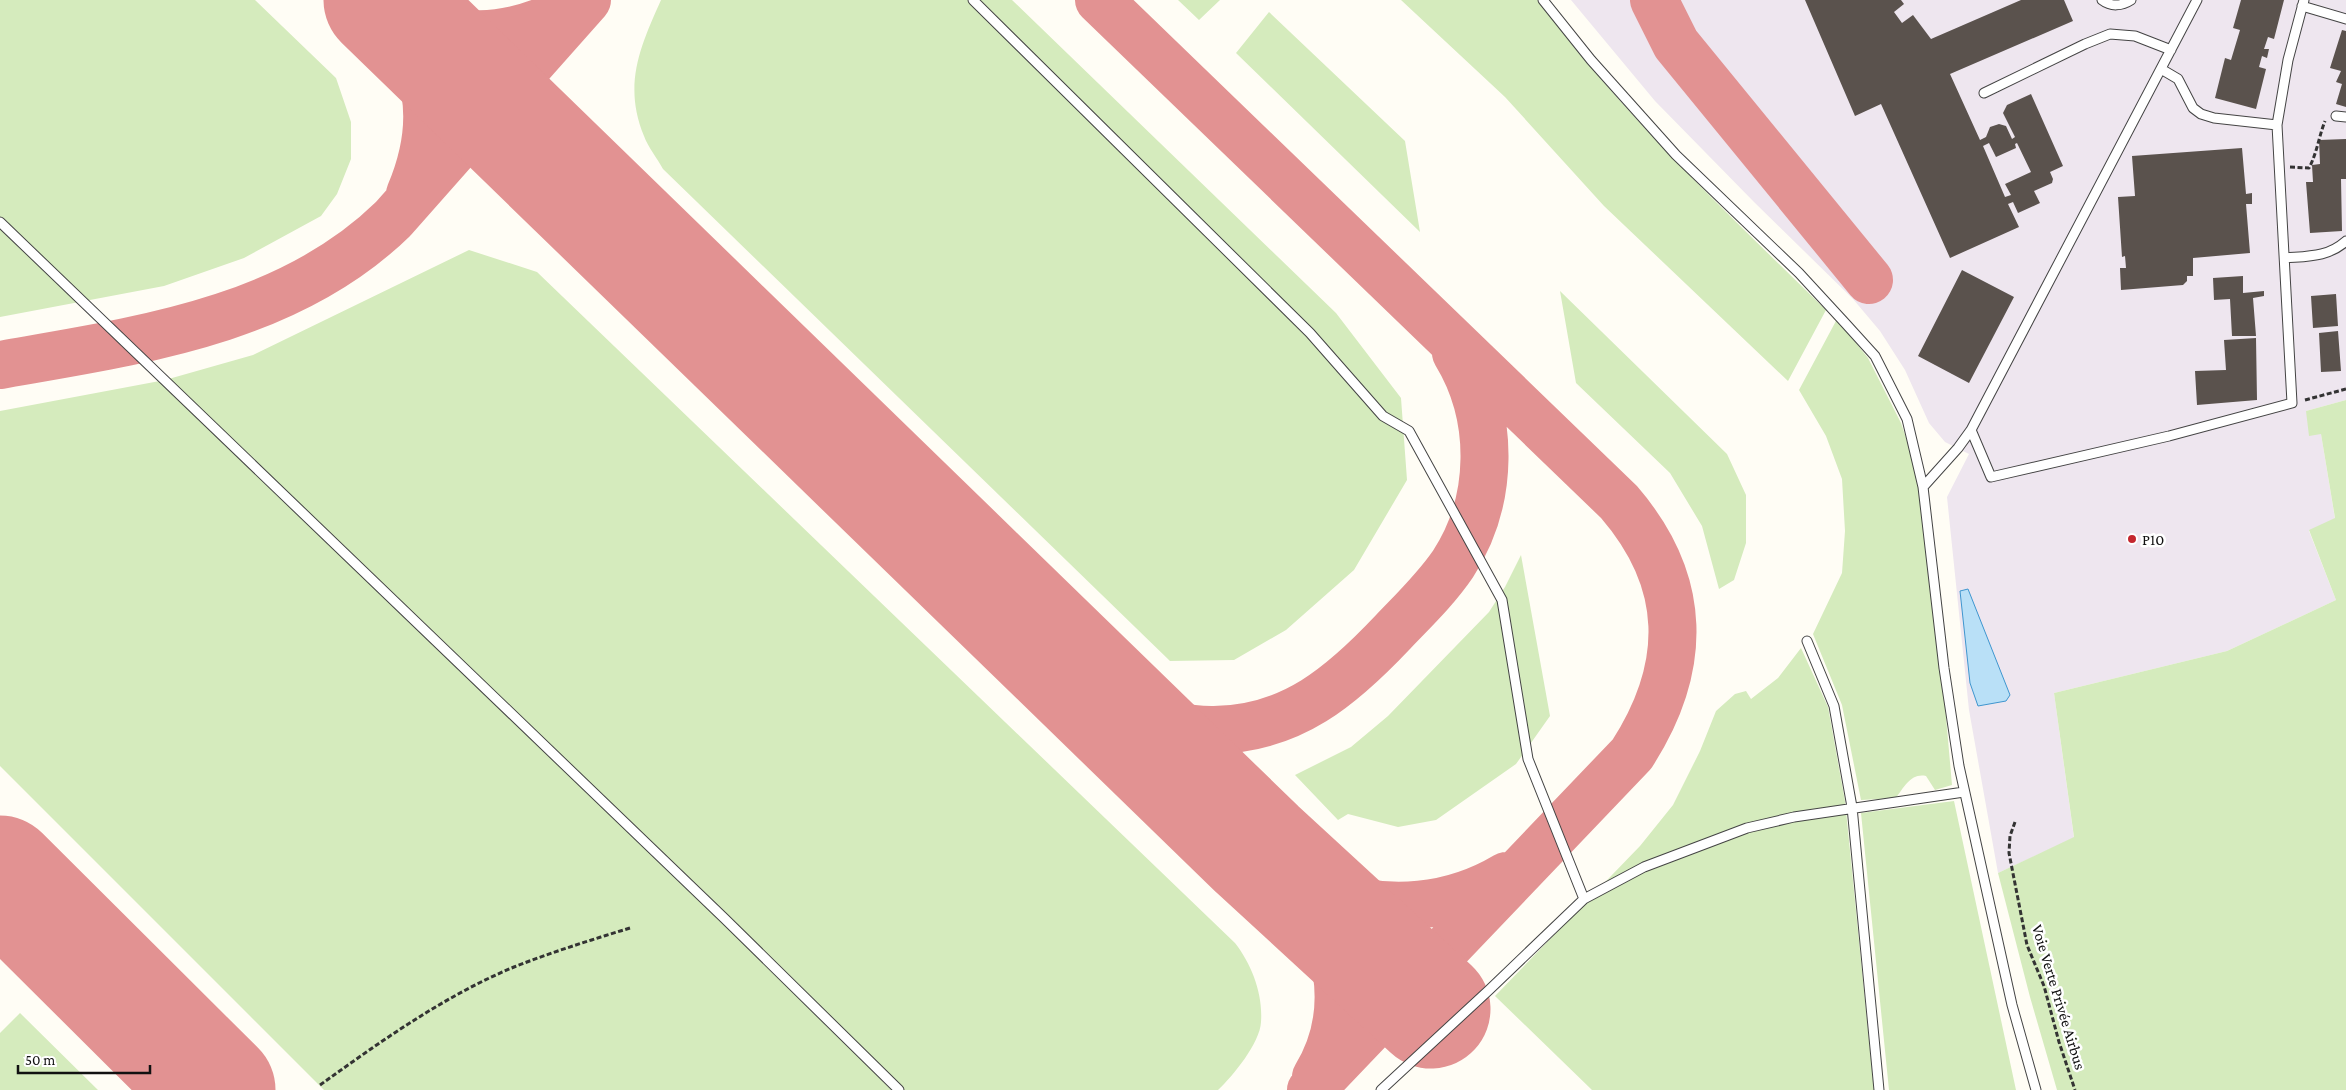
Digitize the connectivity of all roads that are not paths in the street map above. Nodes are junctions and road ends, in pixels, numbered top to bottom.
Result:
1 (973, 0) edge
2 (1543, 0) edge
3 (2102, 0) edge
4 (2131, 0) edge
5 (2198, 0) edge
6 (2303, 3) edge
7 (2346, 19) edge
8 (2171, 50) junction
9 (2161, 69) junction
10 (1984, 93) dead end
11 (2336, 116) road end
12 (2346, 117) edge
13 (2278, 125) junction
14 (0, 222) edge
15 (2346, 241) edge
16 (2285, 258) junction
17 (1970, 430) junction
18 (1923, 487) junction
19 (1807, 641) dead end
20 (1964, 792) junction
21 (1852, 806) junction
22 (1584, 899) junction
23 (899, 1090) edge
24 (1381, 1090) edge
25 (1879, 1090) edge
26 (2036, 1090) edge

1 - 22 lane
2 - 18 lane
3 - 4 lane
5 - 8 lane
6 - 7 lane
6 - 13 lane
8 - 9 lane
8 - 10 lane
9 - 13 lane
9 - 17 lane
11 - 12 lane
13 - 16 lane
14 - 23 lane
15 - 16 lane
16 - 17 lane
17 - 18 lane
18 - 20 lane
19 - 21 lane
20 - 21 lane
20 - 26 lane
21 - 22 lane
21 - 25 lane
22 - 24 lane

